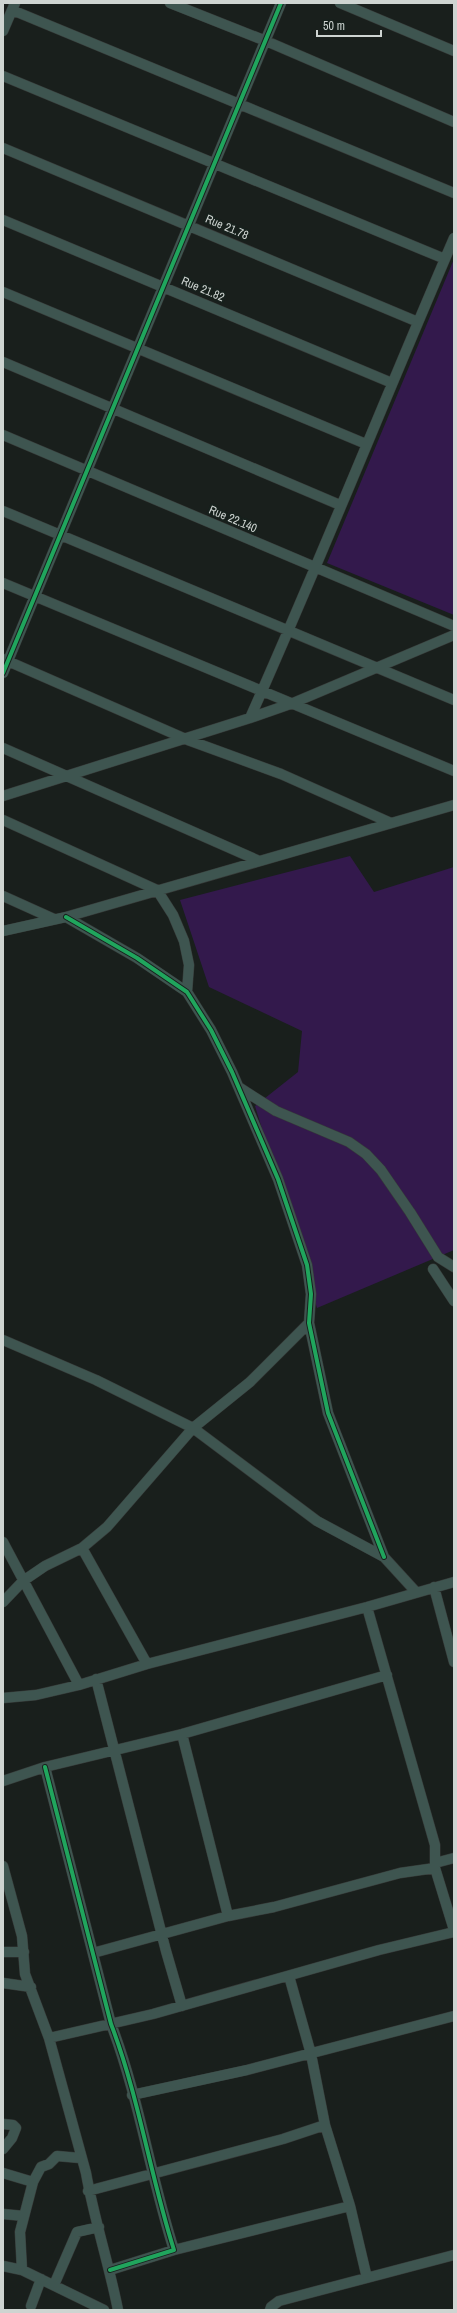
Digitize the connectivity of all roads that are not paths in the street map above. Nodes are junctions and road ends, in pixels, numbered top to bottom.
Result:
1 (170, 3) edge
2 (282, 3) edge
3 (340, 3) edge
4 (14, 6) edge
5 (3, 31) edge
6 (266, 41) junction
7 (454, 51) edge
8 (3, 76) edge
9 (240, 104) junction
10 (454, 122) edge
11 (3, 148) edge
12 (214, 166) junction
13 (454, 193) edge
14 (3, 220) edge
15 (189, 225) junction
16 (454, 238) edge
17 (445, 259) junction
18 (164, 286) junction
19 (3, 292) edge
20 (418, 322) junction
21 (138, 348) junction
22 (3, 362) edge
23 (392, 383) junction
24 (113, 407) junction
25 (3, 435) edge
26 (366, 444) junction
27 (87, 470) junction
28 (340, 505) junction
29 (3, 511) edge
30 (60, 534) junction
31 (315, 569) junction
32 (3, 583) edge
33 (35, 596) junction
34 (454, 626) edge
35 (289, 632) junction
36 (454, 635) edge
37 (5, 660) edge
38 (380, 667) junction
39 (3, 672) edge
40 (262, 691) junction
41 (454, 700) edge
42 (293, 703) junction
43 (250, 718) junction
44 (188, 740) junction
45 (3, 748) edge
46 (454, 771) edge
47 (66, 775) junction
48 (3, 796) edge
49 (454, 805) edge
50 (3, 820) edge
51 (391, 823) junction
52 (257, 860) junction
53 (157, 890) junction
54 (3, 896) edge
55 (66, 916) junction
56 (54, 918) junction
57 (3, 931) edge
58 (187, 992) junction
59 (240, 1088) junction
60 (454, 1267) edge
61 (433, 1269) dead end
62 (454, 1301) edge
63 (309, 1323) junction
64 (3, 1340) edge
65 (194, 1428) junction
66 (3, 1542) edge
67 (82, 1548) junction
68 (384, 1557) junction
69 (22, 1582) junction
70 (454, 1582) edge
71 (434, 1587) junction
72 (416, 1592) junction
73 (3, 1602) edge
74 (367, 1607) junction
75 (454, 1659) edge
76 (147, 1664) junction
77 (387, 1675) junction
78 (96, 1679) junction
79 (79, 1685) junction
80 (3, 1698) edge
81 (182, 1734) junction
82 (116, 1750) junction
83 (45, 1767) junction
84 (3, 1781) edge
85 (454, 1858) edge
86 (3, 1866) edge
87 (435, 1866) junction
88 (228, 1916) junction
89 (454, 1931) edge
90 (162, 1934) junction
91 (3, 1952) edge
92 (24, 1952) junction
93 (92, 1953) junction
94 (289, 1976) junction
95 (3, 1983) edge
96 (32, 1987) junction
97 (182, 2006) junction
98 (454, 2016) edge
99 (111, 2024) junction
100 (48, 2038) junction
101 (311, 2054) junction
102 (132, 2095) junction
103 (3, 2124) edge
104 (325, 2125) junction
105 (3, 2149) edge
106 (80, 2158) junction
107 (3, 2173) edge
108 (153, 2176) junction
109 (33, 2182) junction
110 (88, 2191) junction
111 (350, 2206) junction
112 (3, 2214) edge
113 (24, 2216) junction
114 (99, 2227) junction
115 (174, 2250) junction
116 (454, 2255) edge
117 (3, 2266) edge
118 (22, 2270) junction
119 (110, 2270) junction
120 (367, 2278) junction
121 (41, 2279) junction
122 (54, 2285) junction
123 (31, 2309) edge
124 (104, 2310) edge
125 (118, 2310) edge
126 (270, 2310) edge

1 - 6 street
2 - 6 street
3 - 7 street
4 - 5 street
4 - 9 street
6 - 9 street
6 - 10 street
8 - 12 street
9 - 12 street
9 - 13 street
11 - 15 street, Rue 21.78
12 - 15 street
12 - 17 street
14 - 18 street, Rue 21.82
15 - 18 street
15 - 20 street, Rue 21.78
16 - 17 street
17 - 20 street
18 - 21 street
18 - 23 street, Rue 21.82
19 - 21 street
20 - 23 street
21 - 24 street
21 - 26 street
22 - 24 street
23 - 26 street
24 - 27 street
24 - 28 street
25 - 27 street, Rue 22.140
26 - 28 street
27 - 30 street
27 - 31 street, Rue 22.140
28 - 31 street
29 - 30 street
30 - 33 street
30 - 35 street
31 - 34 street, Rue 22.140
31 - 35 street
32 - 33 street
33 - 37 street
33 - 40 street
35 - 38 street
35 - 40 street
36 - 38 street
37 - 39 street
37 - 44 street
38 - 41 street
38 - 42 street
40 - 42 street
40 - 43 street
42 - 43 street
42 - 46 street
43 - 44 street
44 - 47 street
44 - 51 street
45 - 47 street
47 - 48 street
47 - 52 street
49 - 51 street
50 - 53 street
51 - 52 street
52 - 53 street
53 - 55 street
53 - 58 street
54 - 56 street
55 - 56 street
55 - 58 street
56 - 57 street
58 - 59 street
59 - 60 street
59 - 63 street
61 - 62 street
63 - 65 street
63 - 68 street
64 - 65 street
65 - 67 street
65 - 68 street
66 - 69 street
67 - 69 street
67 - 76 street
68 - 72 street
69 - 73 street
69 - 79 street
70 - 71 street
71 - 72 street
71 - 75 street
72 - 74 street
74 - 76 street
74 - 77 street
76 - 78 street
77 - 81 street
77 - 87 street
78 - 79 street
78 - 82 street
79 - 80 street
81 - 82 street
81 - 88 street
82 - 83 street
82 - 90 street
83 - 84 street
83 - 93 street
85 - 87 street
86 - 92 street
87 - 88 street
87 - 89 street
88 - 90 street
89 - 94 street
90 - 93 street
90 - 97 street
91 - 92 street
92 - 96 street
93 - 99 street
94 - 97 street
94 - 101 street
95 - 96 street
96 - 100 street
97 - 99 street
98 - 101 street
99 - 100 street
99 - 102 street
100 - 106 street
101 - 102 street
101 - 104 street
102 - 108 street
103 - 105 street
104 - 108 street
104 - 111 street
106 - 109 street
106 - 110 street
107 - 109 street
108 - 110 street
108 - 115 street
109 - 113 street
110 - 114 street
111 - 115 street
111 - 120 street
112 - 113 street
113 - 118 street
114 - 119 street
114 - 122 street
115 - 119 street
116 - 120 street
117 - 118 street
118 - 121 street
119 - 125 street
120 - 126 street
121 - 122 street
121 - 123 street
122 - 124 street

